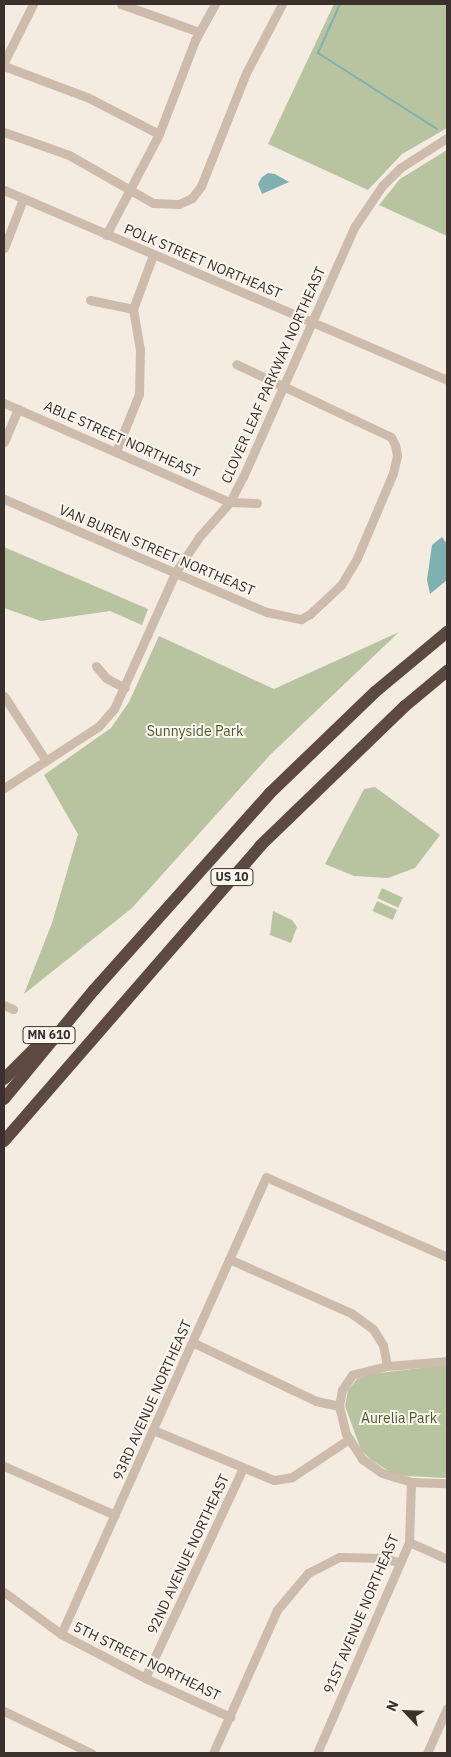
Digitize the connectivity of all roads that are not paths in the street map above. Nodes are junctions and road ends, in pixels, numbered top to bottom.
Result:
1 (33, 4) edge
2 (121, 4) edge
3 (215, 4) edge
4 (278, 5) edge
5 (199, 32) junction
6 (6, 50) edge
7 (4, 62) edge
8 (4, 66) edge
9 (4, 132) edge
10 (159, 134) junction
11 (447, 138) edge
12 (4, 190) edge
13 (129, 190) junction
14 (23, 199) junction
15 (106, 235) junction
16 (4, 248) edge
17 (153, 255) junction
18 (90, 300) dead end
19 (133, 309) junction
20 (312, 322) junction
21 (236, 364) dead end
22 (447, 380) edge
23 (284, 384) junction
24 (4, 403) edge
25 (18, 409) junction
26 (4, 442) edge
27 (116, 451) junction
28 (4, 499) edge
29 (230, 502) junction
30 (258, 503) dead end
31 (176, 573) junction
32 (447, 632) edge
33 (96, 666) dead end
34 (447, 672) edge
35 (125, 688) junction
36 (4, 696) edge
37 (46, 761) junction
38 (4, 788) edge
39 (94, 990) junction
40 (4, 1080) edge
41 (4, 1099) edge
42 (37, 1102) junction
43 (4, 1140) edge
44 (4, 1148) edge
45 (447, 1257) edge
46 (229, 1259) junction
47 (194, 1343) junction
48 (447, 1361) edge
49 (387, 1366) junction
50 (338, 1406) junction
51 (153, 1430) junction
52 (349, 1439) junction
53 (4, 1466) edge
54 (243, 1468) junction
55 (411, 1482) junction
56 (447, 1483) edge
57 (115, 1515) junction
58 (409, 1542) junction
59 (447, 1559) edge
60 (400, 1563) junction
61 (4, 1592) edge
62 (61, 1634) junction
63 (145, 1678) junction
64 (447, 1708) edge
65 (4, 1712) edge
66 (230, 1717) junction
67 (71, 1749) edge
68 (91, 1753) edge
69 (213, 1753) edge
70 (317, 1753) edge
71 (427, 1753) edge

1 - 6 street
2 - 5 street
3 - 5 street
4 - 13 street
5 - 10 street
6 - 7 street
8 - 10 street
9 - 13 street
10 - 13 street
11 - 20 street, CLOVER LEAF PARKWAY NORTHEAST
12 - 14 street, POLK STREET NORTHEAST
13 - 15 street
14 - 15 street, POLK STREET NORTHEAST
14 - 16 street
15 - 17 street, POLK STREET NORTHEAST
17 - 19 street
17 - 20 street, POLK STREET NORTHEAST
18 - 19 street
19 - 27 street
20 - 22 street, POLK STREET NORTHEAST
20 - 23 street, CLOVER LEAF PARKWAY NORTHEAST
21 - 23 street
23 - 29 street, CLOVER LEAF PARKWAY NORTHEAST
23 - 31 street, VAN BUREN STREET NORTHEAST
24 - 25 street, ABLE STREET NORTHEAST
25 - 26 street
25 - 27 street, ABLE STREET NORTHEAST
27 - 29 street, ABLE STREET NORTHEAST
28 - 31 street, VAN BUREN STREET NORTHEAST
29 - 30 street, ABLE STREET NORTHEAST
29 - 31 street, CLOVER LEAF PARKWAY NORTHEAST
31 - 35 street, CLOVER LEAF PARKWAY NORTHEAST
32 - 39 highway, US 10
33 - 35 street
34 - 42 highway, US 10
35 - 37 street, CLOVER LEAF PARKWAY NORTHEAST
36 - 37 street
37 - 38 street, CLOVER LEAF PARKWAY NORTHEAST
39 - 40 highway, MN 610
39 - 41 highway, US 10
42 - 43 highway, US 10
42 - 44 highway
45 - 46 street, 93RD AVENUE NORTHEAST
46 - 47 street, 93RD AVENUE NORTHEAST
46 - 49 street
47 - 50 street
47 - 51 street, 93RD AVENUE NORTHEAST
48 - 49 street
49 - 50 street
50 - 52 street
51 - 54 street
51 - 57 street, 93RD AVENUE NORTHEAST
52 - 54 street
52 - 55 street
53 - 57 street
54 - 63 street, 92ND AVENUE NORTHEAST
55 - 56 street
55 - 58 street, 91ST AVENUE NORTHEAST
57 - 62 street, 93RD AVENUE NORTHEAST
58 - 59 street
58 - 60 street, 91ST AVENUE NORTHEAST
60 - 66 street
60 - 70 street, 91ST AVENUE NORTHEAST
61 - 62 street, 5TH STREET NORTHEAST
62 - 63 street, 5TH STREET NORTHEAST
63 - 66 street, 5TH STREET NORTHEAST
64 - 71 street
65 - 67 street
66 - 69 street
67 - 68 street

